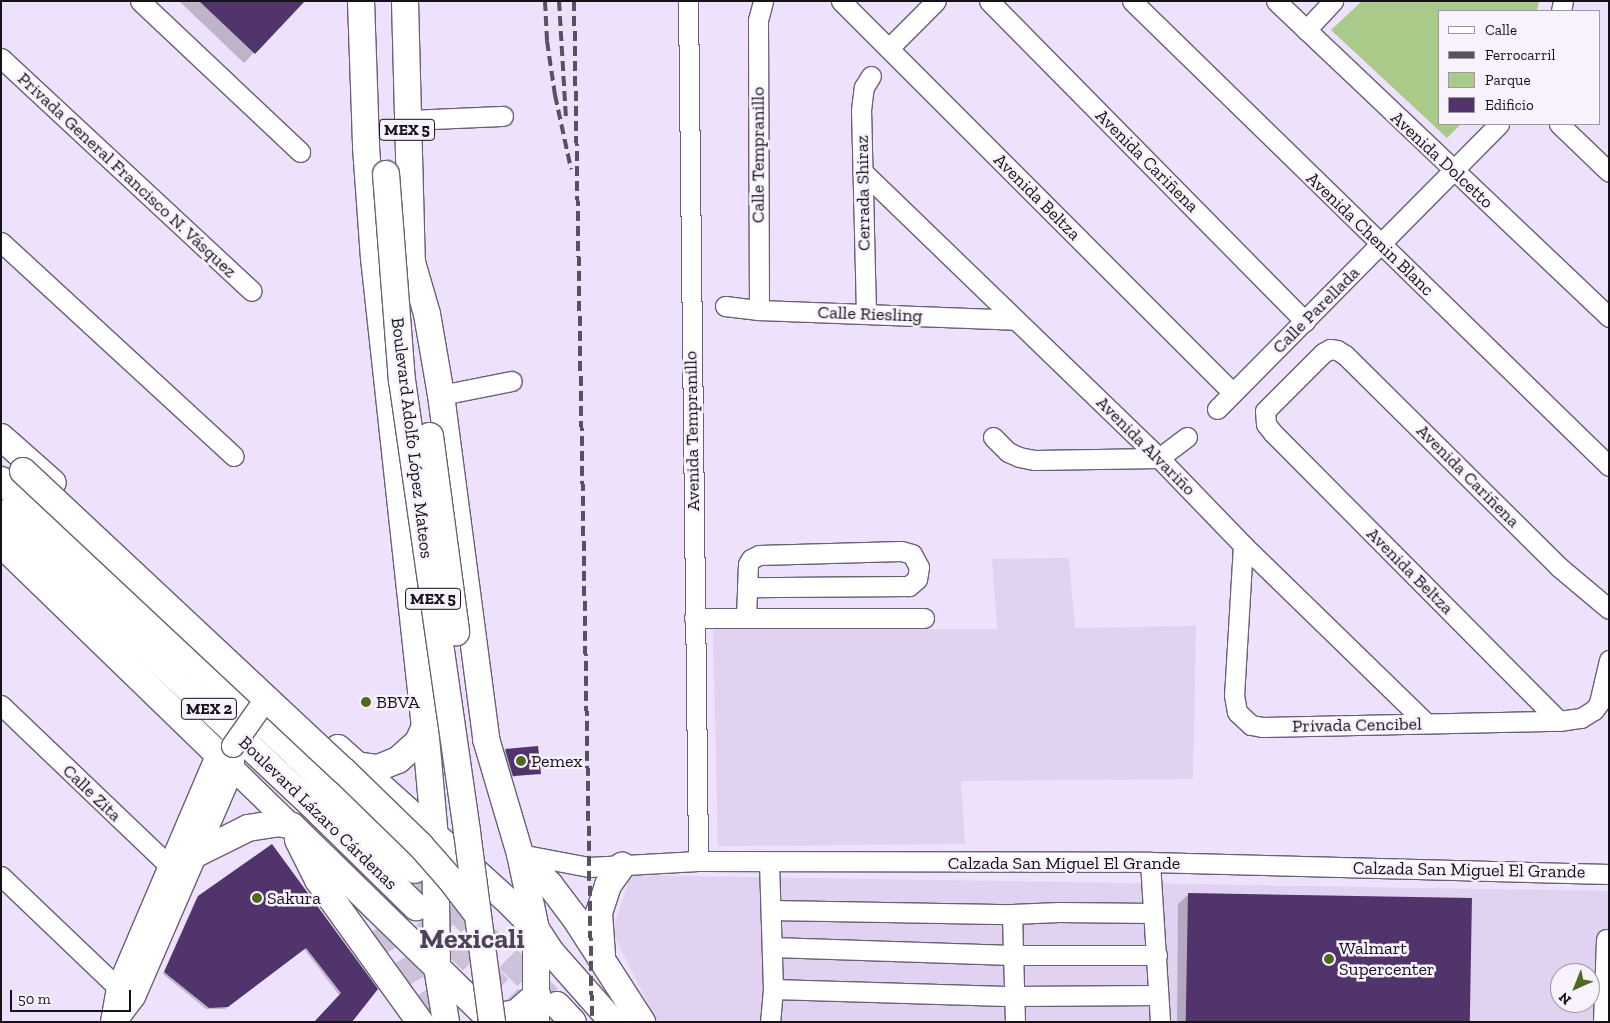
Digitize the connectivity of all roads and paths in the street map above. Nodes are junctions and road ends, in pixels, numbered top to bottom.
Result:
1 (140, 1) edge
2 (361, 1) edge
3 (405, 1) edge
4 (688, 1) edge
5 (763, 1) edge
6 (841, 1) edge
7 (936, 1) edge
8 (989, 1) edge
9 (1132, 1) edge
10 (1276, 1) edge
11 (1334, 1) edge
12 (375, 12) edge
13 (1306, 30) junction
14 (889, 48) junction
15 (1, 58) edge
16 (871, 76) dead end
17 (503, 116) dead end
18 (407, 120) junction
19 (1498, 125) edge
20 (1560, 125) edge
21 (300, 152) dead end
22 (1453, 170) junction
23 (863, 172) junction
24 (1609, 172) edge
25 (1, 242) edge
26 (1382, 244) junction
27 (411, 259) junction
28 (252, 291) dead end
29 (725, 306) dead end
30 (759, 310) junction
31 (866, 313) junction
32 (1609, 317) edge
33 (1014, 320) junction
34 (1305, 321) junction
35 (1337, 350) joint
36 (512, 381) dead end
37 (1233, 393) junction
38 (441, 395) junction
39 (1217, 410) dead end
40 (1, 437) edge
41 (993, 437) dead end
42 (1187, 437) dead end
43 (1, 451) edge
44 (234, 456) dead end
45 (1159, 458) junction
46 (1609, 466) edge
47 (12, 476) edge
48 (1, 513) edge
49 (1, 544) edge
50 (1242, 545) junction
51 (747, 587) junction
52 (1605, 604) edge
53 (694, 618) junction
54 (746, 618) junction
55 (924, 618) dead end
56 (1609, 660) edge
57 (270, 694) junction
58 (1, 705) edge
59 (1560, 721) junction
60 (1426, 723) junction
61 (425, 726) junction
62 (228, 756) junction
63 (356, 765) junction
64 (319, 812) junction
65 (292, 826) junction
66 (435, 837) junction
67 (196, 854) junction
68 (520, 854) junction
69 (345, 858) tunnel mouth
70 (698, 861) junction
71 (769, 862) junction
72 (1150, 862) junction
73 (622, 866) junction
74 (415, 870) tunnel mouth
75 (177, 874) junction
76 (1609, 874) edge
77 (1, 876) edge
78 (484, 882) junction
79 (771, 910) junction
80 (426, 913) junction
81 (1152, 913) junction
82 (1012, 914) junction
83 (536, 929) junction
84 (1606, 939) dead end
85 (498, 946) junction
86 (772, 947) junction
87 (1012, 955) junction
88 (1157, 955) junction
89 (602, 958) junction
90 (437, 967) junction
91 (773, 989) junction
92 (126, 993) junction
93 (1158, 995) junction
94 (1014, 996) junction
95 (555, 1007) edge
96 (1605, 1011) edge
97 (489, 1019) edge
98 (112, 1022) edge
99 (115, 1022) edge
100 (420, 1022) edge
101 (446, 1022) edge
102 (509, 1022) edge
103 (536, 1022) edge
104 (613, 1022) edge
105 (642, 1022) edge
106 (770, 1022) edge
107 (1014, 1022) edge
108 (1160, 1022) edge

1 - 21 street
2 - 61 highway
3 - 18 highway, Boulevard Adolfo López Mateos / MEX 5
4 - 53 street, Avenida Tempranillo
5 - 30 street, Calle Tempranillo
6 - 14 street, Avenida Beltza
7 - 14 street
8 - 34 street, Avenida Cariñena
9 - 26 street, Avenida Chenin Blanc
10 - 13 street, Avenida Dolcetto
11 - 13 street
12 - 97 highway, Boulevard Adolfo López Mateos / MEX 5, bridge
13 - 22 street, Avenida Dolcetto
14 - 37 street, Avenida Beltza
15 - 28 street, Privada General Francisco N. Vásquez
16 - 23 street, Cerrada Shiraz
17 - 18 street
18 - 27 highway, Boulevard Adolfo López Mateos / MEX 5
19 - 22 street, Calle Parellada
20 - 24 street
22 - 26 street, Calle Parellada
22 - 32 street, Avenida Dolcetto
23 - 31 street, Cerrada Shiraz
23 - 33 street, Avenida Alvariño
25 - 44 street
26 - 34 street, Calle Parellada
26 - 46 street, Avenida Chenin Blanc
27 - 38 highway
27 - 85 highway, Boulevard Adolfo López Mateos / MEX 5, bridge
29 - 30 street, Calle Riesling
30 - 31 street, Calle Riesling
31 - 33 street, Calle Riesling
33 - 45 street, Avenida Alvariño
34 - 37 street, Calle Parellada
35 - 52 street, Avenida Cariñena
35 - 59 street, Avenida Beltza
36 - 38 street
37 - 39 street, Calle Parellada
38 - 68 highway
40 - 57 highway
41 - 45 street
42 - 45 street
43 - 47 highway
45 - 50 street, Avenida Alvariño
47 - 74 highway, Boulevard Lázaro Cárdenas / MEX 2
47 - 85 highway, bridge
48 - 64 highway, Boulevard Lázaro Cárdenas / MEX 2
49 - 62 highway
50 - 60 street, Avenida Alvariño
50 - 60 street, Privada Cencibel
51 - 51 street
51 - 54 street
53 - 54 street
53 - 70 street, Avenida Tempranillo
54 - 55 street
56 - 59 street, Privada Cencibel
57 - 62 main road, bridge
57 - 63 highway
58 - 75 street, Calle Zita
59 - 60 street, Privada Cencibel
61 - 63 highway
61 - 66 highway
62 - 65 main road
62 - 67 main road
62 - 75 main road
63 - 66 highway
64 - 69 highway
64 - 80 highway, Boulevard Lázaro Cárdenas / MEX 2
65 - 67 highway
65 - 90 highway
65 - 100 highway
66 - 78 highway
66 - 80 highway
67 - 75 main road
68 - 73 street, Calzada San Miguel El Grande
68 - 83 highway
68 - 89 highway
70 - 71 street, Calzada San Miguel El Grande
70 - 73 street, Calzada San Miguel El Grande
71 - 72 street, Calzada San Miguel El Grande
71 - 79 street
72 - 76 street, Calzada San Miguel El Grande
72 - 81 street
73 - 89 highway
75 - 92 main road
77 - 92 street
78 - 80 highway
78 - 83 highway
79 - 82 street
79 - 86 street
80 - 90 highway
81 - 82 street
81 - 88 street
82 - 87 street
83 - 95 highway
83 - 104 highway
84 - 96 street
85 - 102 highway, Boulevard Adolfo López Mateos / MEX 5
86 - 87 street
86 - 91 street
87 - 88 street
87 - 94 street
88 - 93 street
89 - 105 highway
90 - 97 highway
90 - 101 highway
91 - 94 street
91 - 106 street
92 - 98 main road
92 - 99 main road
93 - 94 street
93 - 108 street
94 - 107 street
95 - 97 highway
95 - 103 highway

